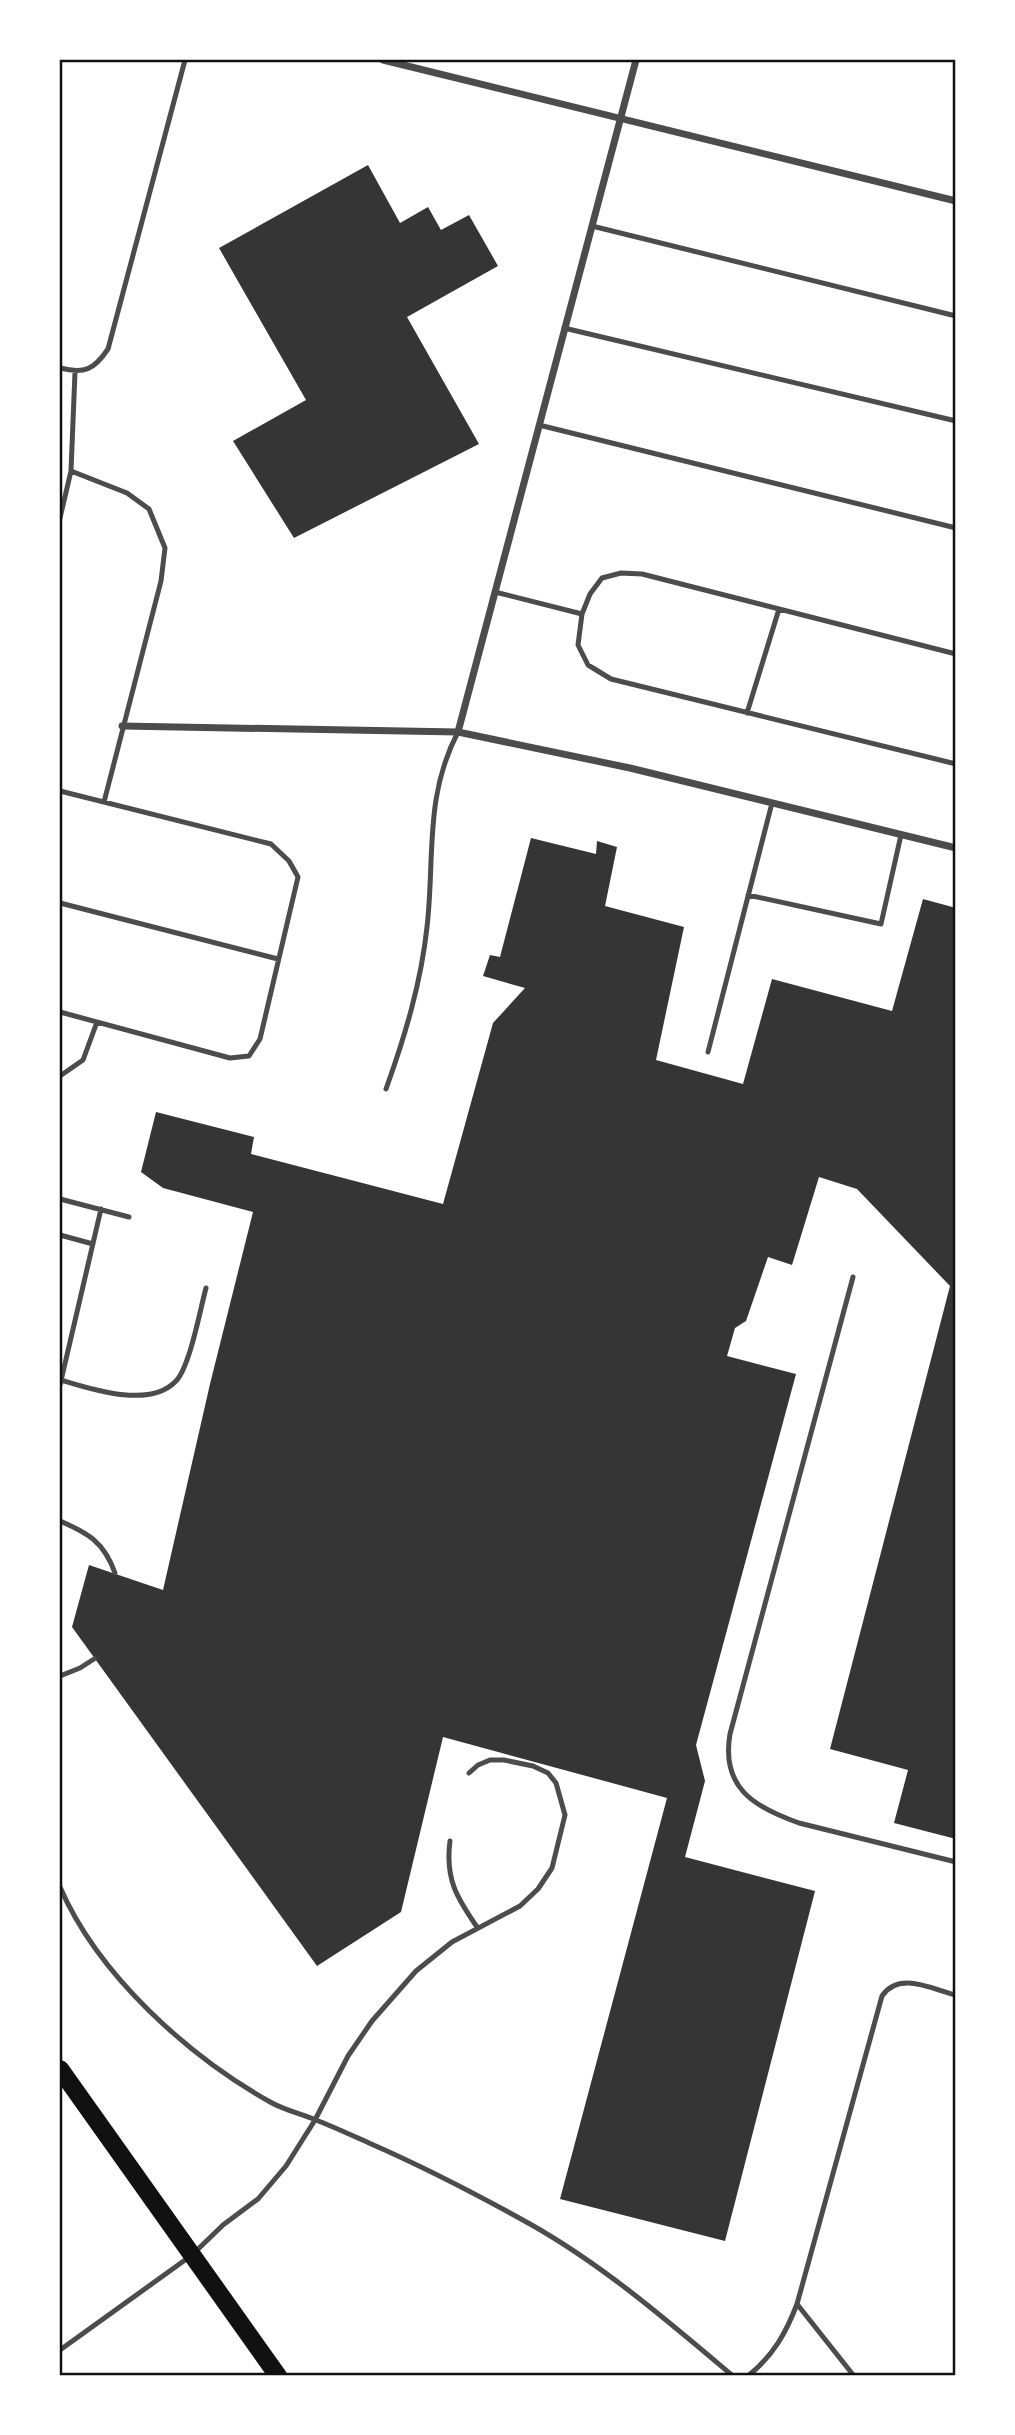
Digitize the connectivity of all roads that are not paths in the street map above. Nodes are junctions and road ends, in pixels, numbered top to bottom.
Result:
1 (185, 60) edge
2 (383, 60) edge
3 (636, 60) edge
4 (620, 119) junction
5 (956, 201) edge
6 (592, 226) junction
7 (956, 316) edge
8 (564, 328) junction
9 (60, 368) edge
10 (75, 372) junction
11 (956, 421) edge
12 (539, 425) junction
13 (71, 471) junction
14 (60, 518) edge
15 (956, 528) edge
16 (495, 592) junction
17 (779, 609) junction
18 (582, 614) junction
19 (956, 654) edge
20 (747, 713) junction
21 (122, 726) junction
22 (458, 732) junction
23 (956, 764) edge
24 (60, 791) edge
25 (104, 802) junction
26 (772, 803) junction
27 (901, 835) junction
28 (955, 846) edge
29 (748, 895) junction
30 (60, 903) edge
31 (278, 959) junction
32 (60, 1012) edge
33 (97, 1022) junction
34 (708, 1052) dead end
35 (60, 1076) edge
36 (386, 1089) dead end
37 (60, 1199) edge
38 (101, 1209) junction
39 (129, 1217) dead end
40 (60, 1235) edge
41 (93, 1244) junction
42 (853, 1277) dead end
43 (206, 1288) dead end
44 (60, 1383) edge
45 (60, 1521) edge
46 (115, 1573) dead end
47 (94, 1659) dead end
48 (60, 1676) edge
49 (469, 1773) dead end
50 (450, 1841) dead end
51 (956, 1862) edge
52 (60, 1888) edge
53 (477, 1927) junction
54 (956, 1995) edge
55 (60, 2069) edge
56 (315, 2120) junction
57 (192, 2255) junction
58 (797, 2304) junction
59 (60, 2350) edge
60 (278, 2375) edge
61 (733, 2375) edge
62 (748, 2375) edge
63 (854, 2375) edge

1 - 10 lane
2 - 4 street
3 - 4 street
4 - 5 street
4 - 6 street
6 - 7 lane
6 - 8 street
8 - 11 lane
8 - 12 street
9 - 10 lane
10 - 13 lane
12 - 15 lane
12 - 16 street
13 - 14 lane
13 - 21 lane
16 - 18 lane
16 - 22 street
17 - 18 lane
17 - 19 lane
17 - 20 lane
18 - 20 lane
20 - 23 lane
21 - 22 street
21 - 25 lane
22 - 26 street
22 - 36 lane
24 - 25 lane
25 - 31 lane
26 - 27 street
26 - 29 lane
27 - 28 street
27 - 29 lane
29 - 34 lane
30 - 31 lane
31 - 33 lane
32 - 33 lane
33 - 35 lane
37 - 38 lane
38 - 39 lane
38 - 41 lane
40 - 41 lane
41 - 44 lane
42 - 51 lane
43 - 44 lane
45 - 46 lane
47 - 48 lane
49 - 53 lane
50 - 53 lane
52 - 56 lane
53 - 56 lane
54 - 58 lane
55 - 57 main road
56 - 57 lane
56 - 61 lane
57 - 59 lane
57 - 60 main road
58 - 62 lane
58 - 63 lane

